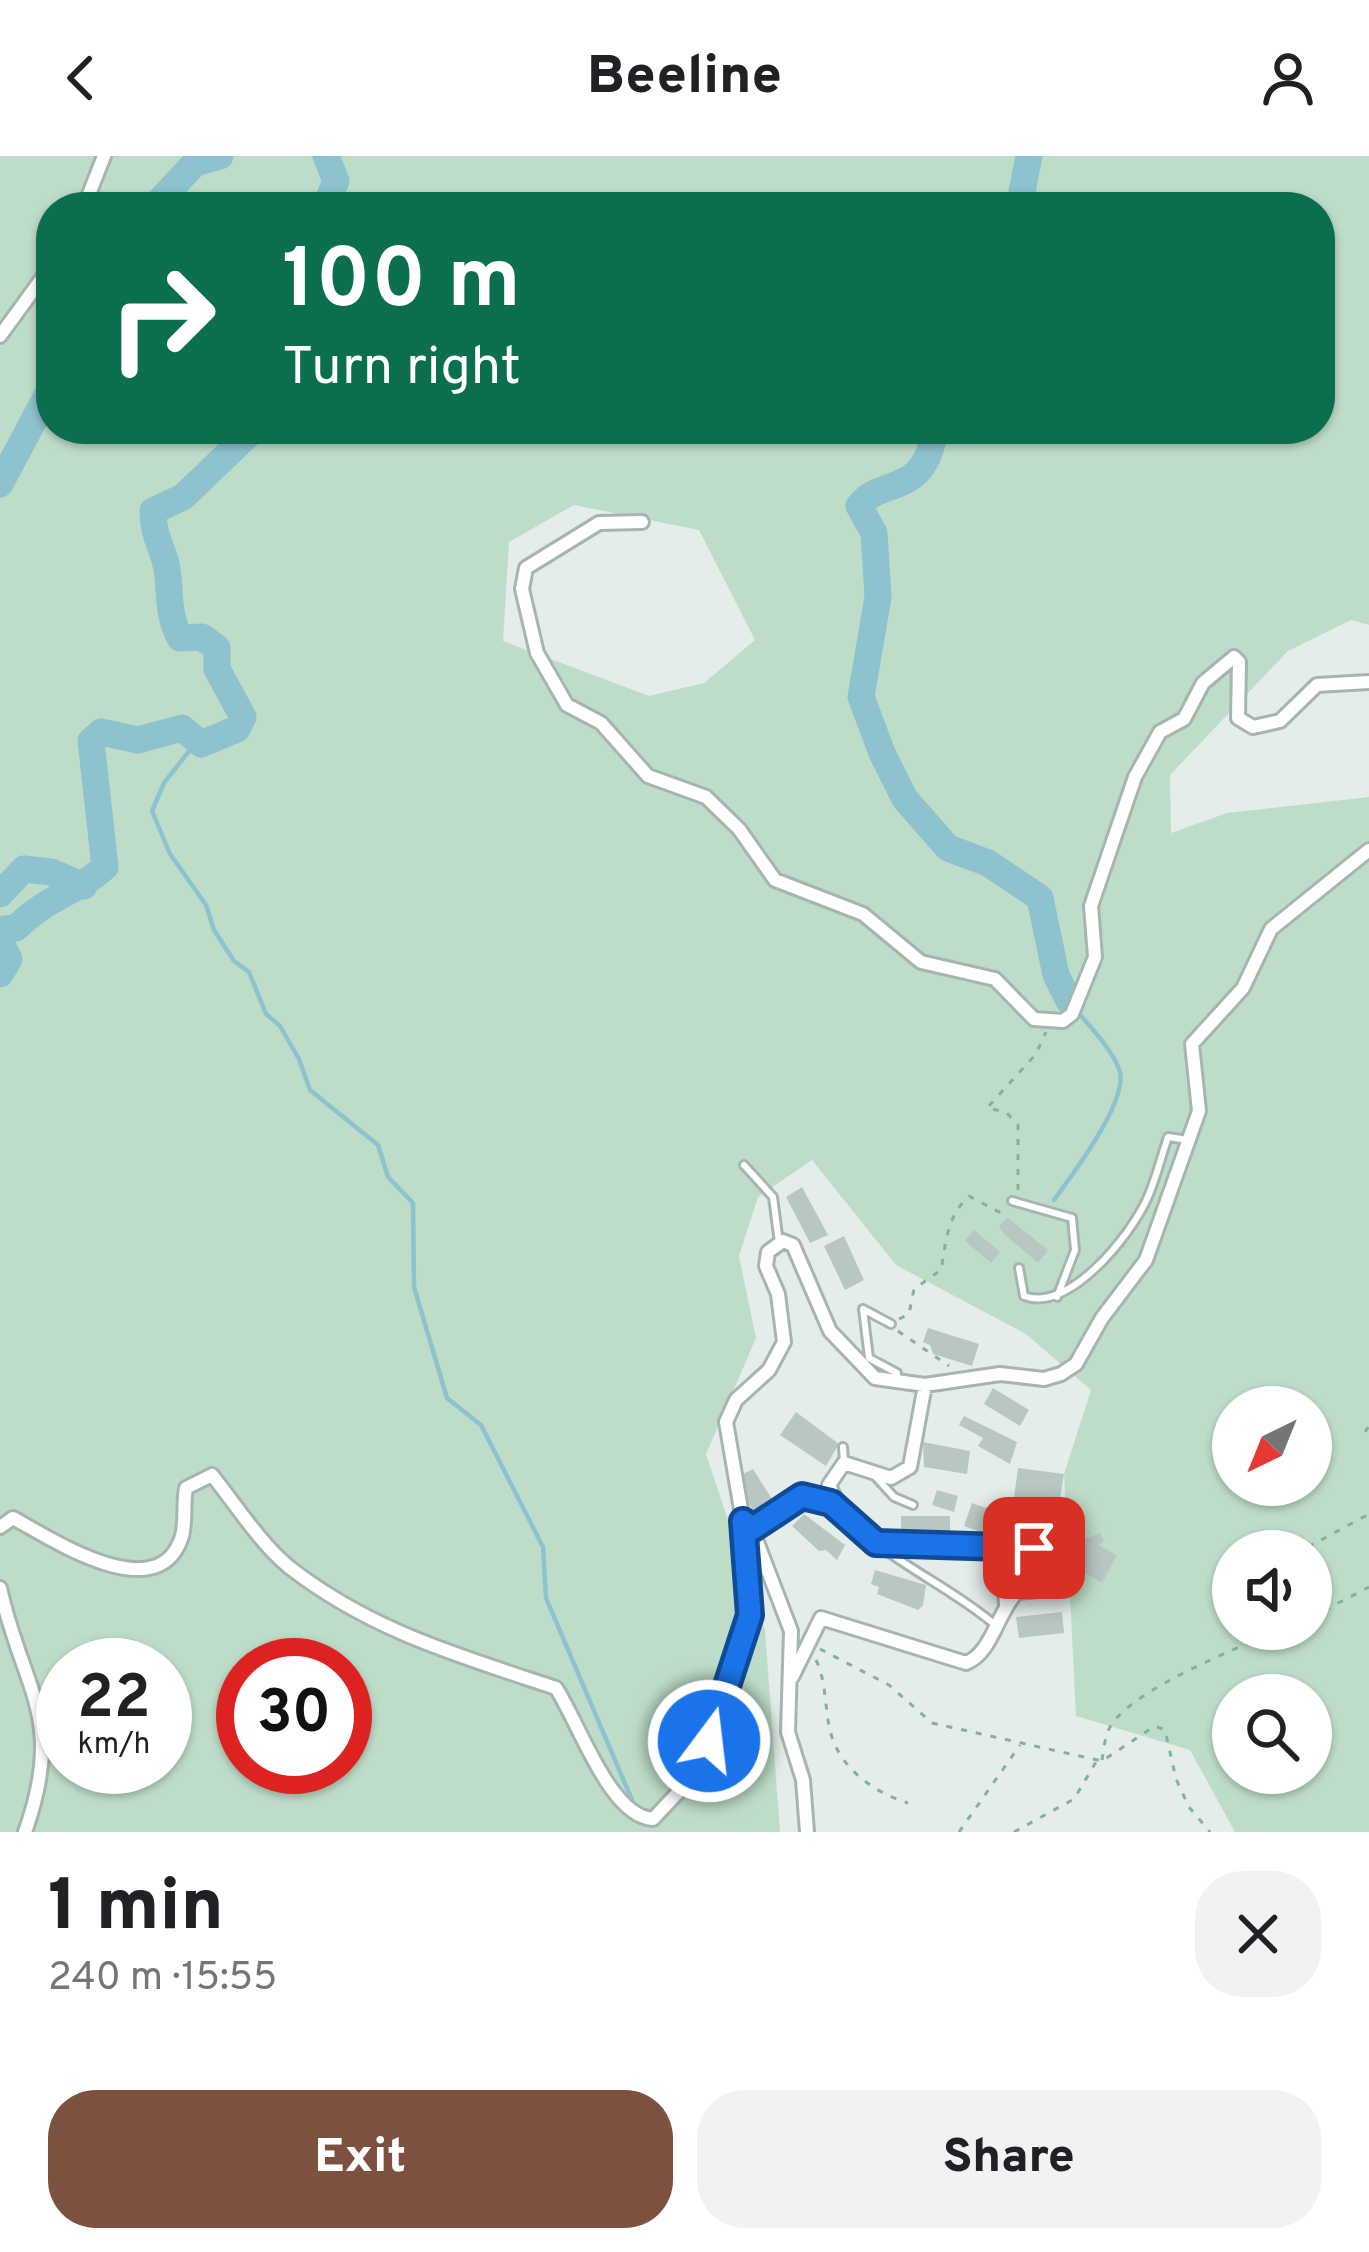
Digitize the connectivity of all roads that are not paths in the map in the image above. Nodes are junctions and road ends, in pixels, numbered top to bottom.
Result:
1 (104, 156) edge
2 (90, 192) edge
3 (36, 287) edge
4 (0, 336) edge
5 (642, 522) dead end
6 (1369, 682) edge
7 (1369, 850) edge
8 (1190, 1140) junction
9 (744, 1165) dead end
10 (1012, 1202) road end
11 (779, 1243) junction
12 (1019, 1268) dead end
13 (1057, 1297) junction
14 (891, 1324) road end
15 (896, 1382) junction
16 (925, 1385) junction
17 (843, 1447) dead end
18 (844, 1463) junction
19 (872, 1472) junction
20 (913, 1504) dead end
21 (799, 1507) dead end
22 (785, 1511) junction
23 (854, 1517) junction
24 (748, 1525) junction
25 (0, 1527) edge
26 (876, 1543) junction
27 (1000, 1545) junction
28 (0, 1588) edge
29 (1003, 1609) junction
30 (994, 1624) junction
31 (792, 1678) junction
32 (25, 1832) edge
33 (807, 1832) edge

1 - 2 street
3 - 4 street
5 - 6 street
7 - 8 street
8 - 13 lane
8 - 16 street
9 - 11 lane
10 - 13 lane
11 - 15 street
11 - 24 street
12 - 13 lane
14 - 15 lane
15 - 16 street
16 - 19 street
17 - 18 lane
18 - 19 street
18 - 23 street
19 - 20 lane
21 - 22 lane
22 - 23 lane
22 - 24 lane
23 - 26 street
24 - 25 street
24 - 31 street
26 - 27 street
26 - 30 lane
27 - 29 lane
27 - 29 street
28 - 32 street
29 - 30 street
30 - 31 street
31 - 33 street

